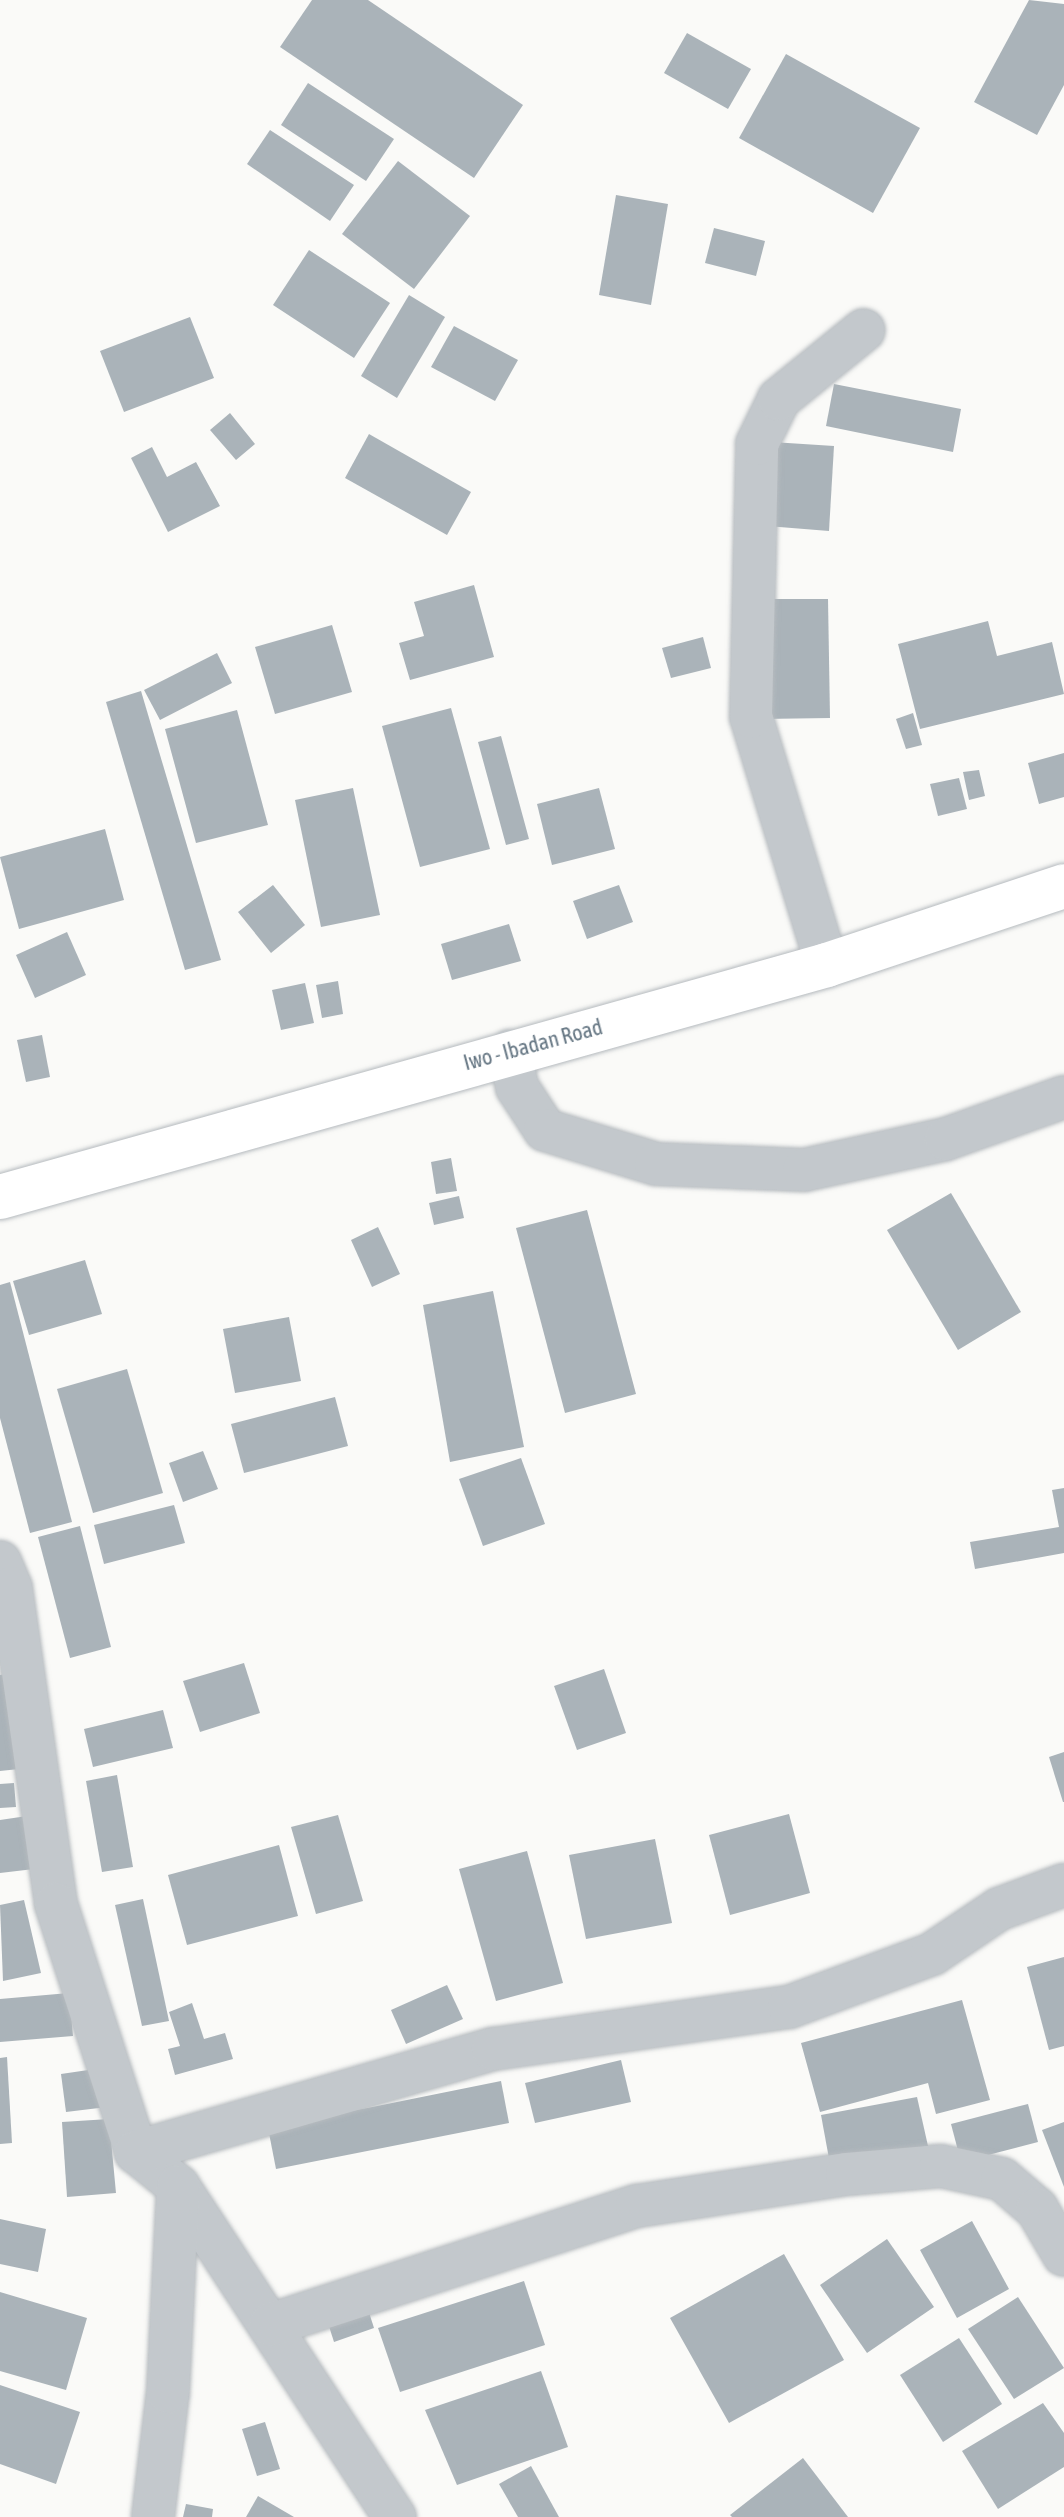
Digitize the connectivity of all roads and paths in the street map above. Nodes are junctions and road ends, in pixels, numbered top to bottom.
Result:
1 (864, 330) dead end
2 (1064, 886) edge
3 (827, 965) junction
4 (510, 1051) junction
5 (1064, 1097) edge
6 (0, 1197) edge
7 (0, 1562) edge
8 (1064, 1885) edge
9 (136, 2152) junction
10 (178, 2186) junction
11 (1064, 2255) edge
12 (270, 2325) junction
13 (153, 2517) edge
14 (395, 2517) edge

1 - 3 street
2 - 3 main road, Iwo - Ibadan Road
3 - 4 main road, Iwo - Ibadan Road
4 - 5 street
4 - 6 main road, Iwo - Ibadan Road
7 - 9 street
8 - 9 street
9 - 10 street
10 - 12 street
10 - 13 street
11 - 12 street
12 - 14 street

